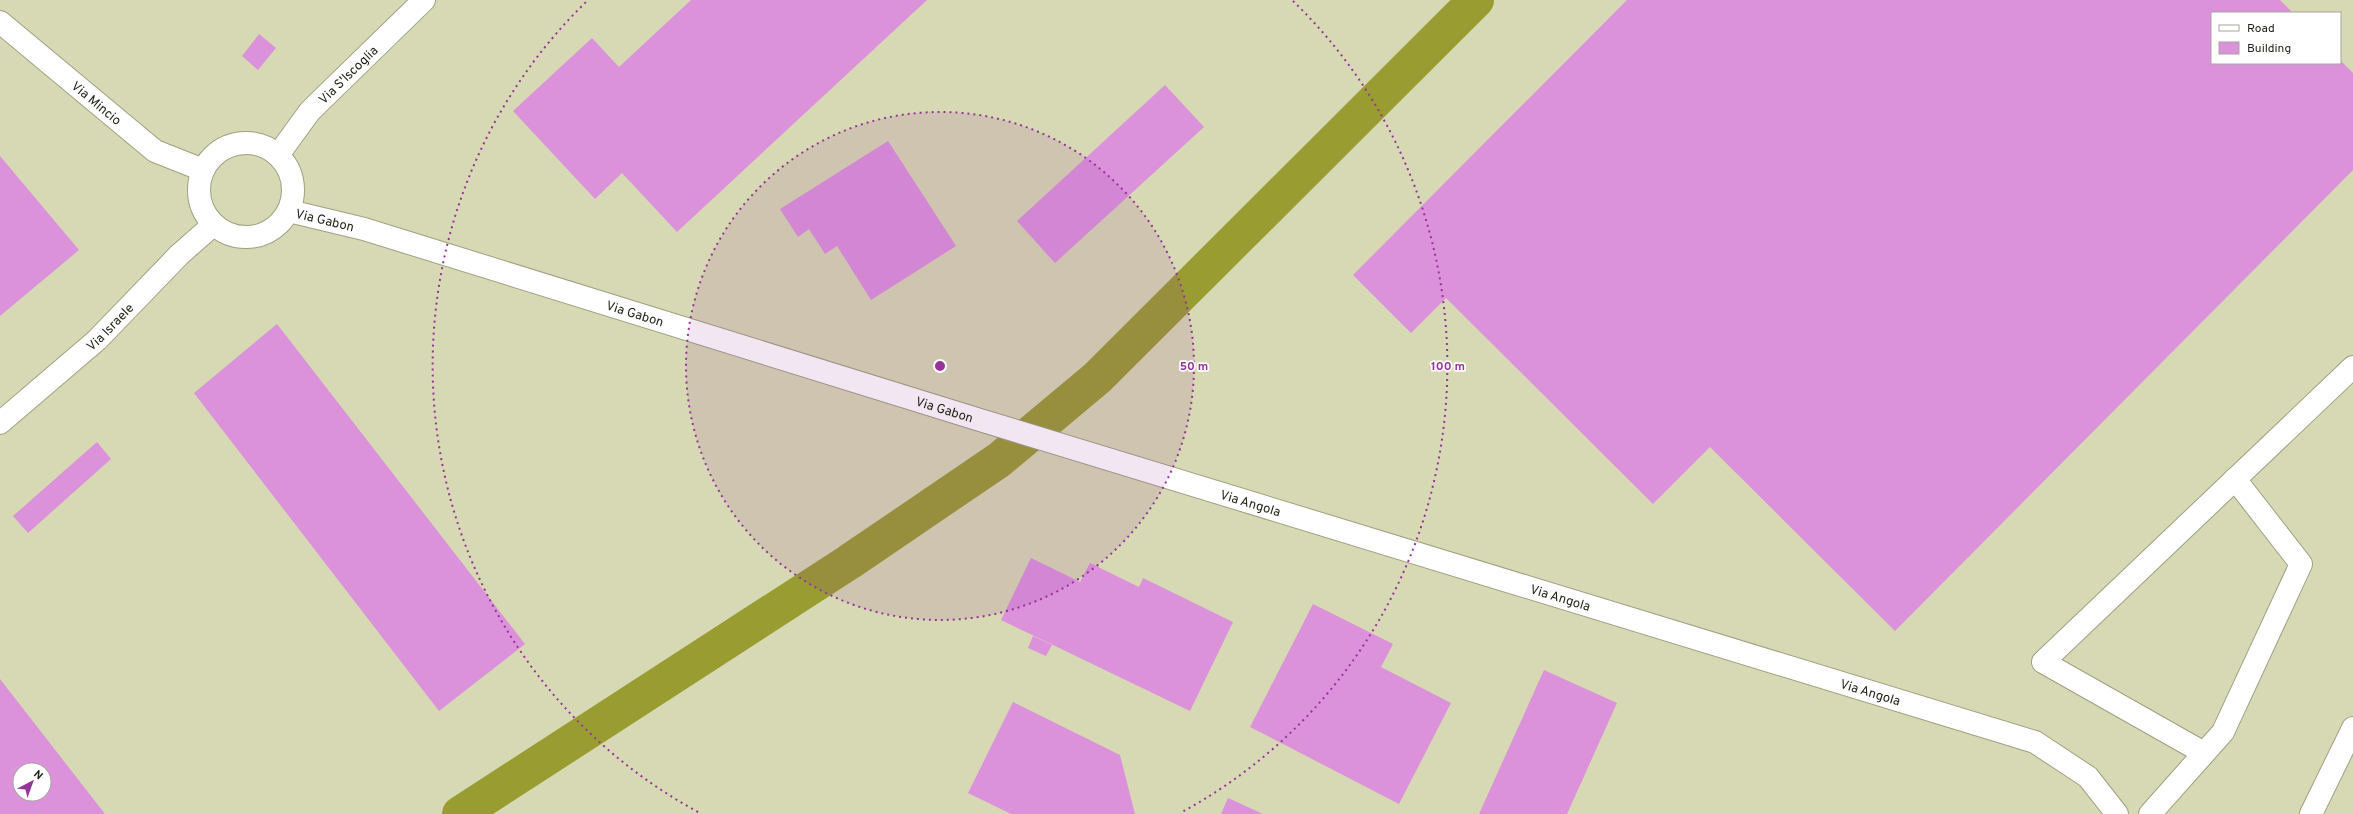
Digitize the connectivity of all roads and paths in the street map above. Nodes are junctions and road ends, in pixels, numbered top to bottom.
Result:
1 (424, 0) edge
2 (0, 22) edge
3 (278, 155) junction
4 (202, 170) junction
5 (289, 211) junction
6 (213, 225) junction
7 (2353, 367) edge
8 (980, 420) joint
9 (0, 423) edge
10 (2235, 479) junction
11 (2353, 728) edge
12 (2204, 754) junction
13 (2117, 814) edge
14 (2150, 814) edge
15 (2311, 814) edge

1 - 3 street, Via S'Iscoglia
2 - 4 street, Via Mincio
3 - 4 street
3 - 5 street
4 - 6 street
5 - 6 street
5 - 8 street, Via Gabon
6 - 9 street, Via Israele
7 - 10 street
8 - 13 street, Via Angola
10 - 12 street
10 - 12 street
11 - 15 street
12 - 14 street

